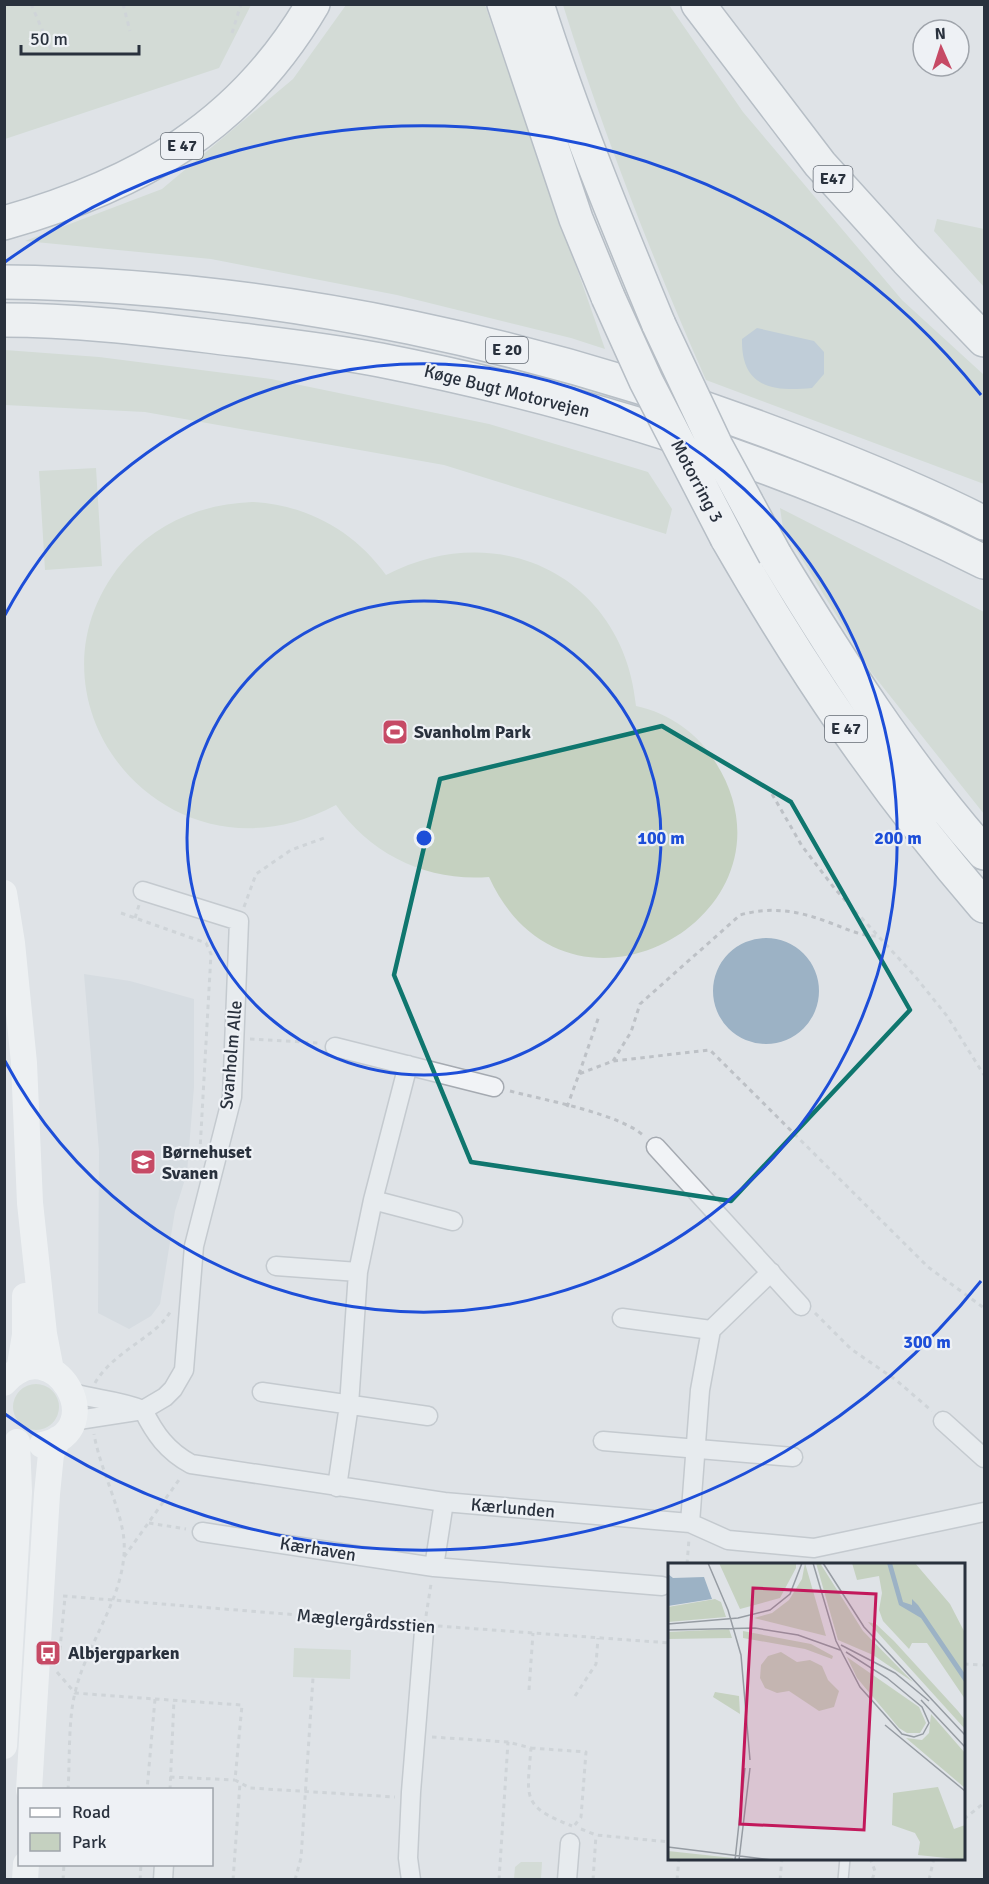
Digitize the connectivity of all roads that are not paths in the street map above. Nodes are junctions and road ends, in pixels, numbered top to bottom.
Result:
1 (314, 4) edge
2 (504, 4) edge
3 (537, 4) edge
4 (698, 4) edge
5 (4, 223) edge
6 (4, 282) edge
7 (4, 320) edge
8 (984, 340) edge
9 (767, 469) junction
10 (984, 523) edge
11 (984, 562) edge
12 (984, 586) edge
13 (984, 853) edge
14 (144, 891) dead end
15 (4, 893) edge
16 (984, 906) edge
17 (335, 1047) road end
18 (408, 1065) junction
19 (494, 1087) road end
20 (656, 1147) road end
21 (373, 1200) junction
22 (30, 1203) junction
23 (453, 1221) dead end
24 (276, 1266) dead end
25 (358, 1272) junction
26 (771, 1272) junction
27 (801, 1306) road end
28 (622, 1318) dead end
29 (711, 1330) junction
30 (51, 1370) junction
31 (12, 1377) edge
32 (262, 1392) dead end
33 (82, 1395) junction
34 (349, 1405) junction
35 (143, 1410) junction
36 (428, 1416) dead end
37 (943, 1421) road end
38 (74, 1426) junction
39 (11, 1436) edge
40 (603, 1442) dead end
41 (696, 1450) junction
42 (793, 1457) dead end
43 (984, 1458) edge
44 (337, 1487) junction
45 (444, 1502) junction
46 (984, 1512) edge
47 (690, 1523) junction
48 (202, 1532) road end
49 (434, 1567) junction
50 (662, 1586) dead end
51 (424, 1627) road end
52 (4, 1746) edge
53 (29, 1788) edge
54 (572, 1835) road end
55 (408, 1858) junction
56 (845, 1860) edge
57 (401, 1880) edge
58 (411, 1880) edge
59 (567, 1880) edge
60 (843, 1880) edge

1 - 5 highway, E 47
2 - 16 highway, Motorring 3 / E 47, bridge
3 - 13 highway, E 47, bridge
4 - 8 highway, E47
6 - 10 highway, E 20
7 - 9 highway, Køge Bugt Motorvejen / E 20
9 - 11 highway, Køge Bugt Motorvejen / E 20
9 - 12 highway
14 - 35 street, Svanholm Alle
15 - 22 street
17 - 18 street
18 - 19 street
18 - 21 street
20 - 26 street
21 - 23 street
21 - 25 street
22 - 30 street
22 - 31 street
24 - 25 street
25 - 34 street
26 - 27 street
26 - 29 street
28 - 29 street
29 - 41 street
30 - 31 street
30 - 33 street
32 - 34 street
33 - 35 street
33 - 38 street
34 - 36 street
34 - 44 street
35 - 38 street, Svanholm Alle
35 - 44 street, Kærlunden
37 - 43 street
38 - 39 street
38 - 53 street
39 - 52 street
40 - 41 street
41 - 42 street
41 - 47 street
44 - 45 street, Kærlunden
45 - 47 street, Kærlunden
45 - 49 street
46 - 47 street, Kærlunden
48 - 49 street, Kærhaven
49 - 50 street, Kærhaven
51 - 55 street
54 - 59 street
55 - 57 street
55 - 58 street
56 - 60 lane

